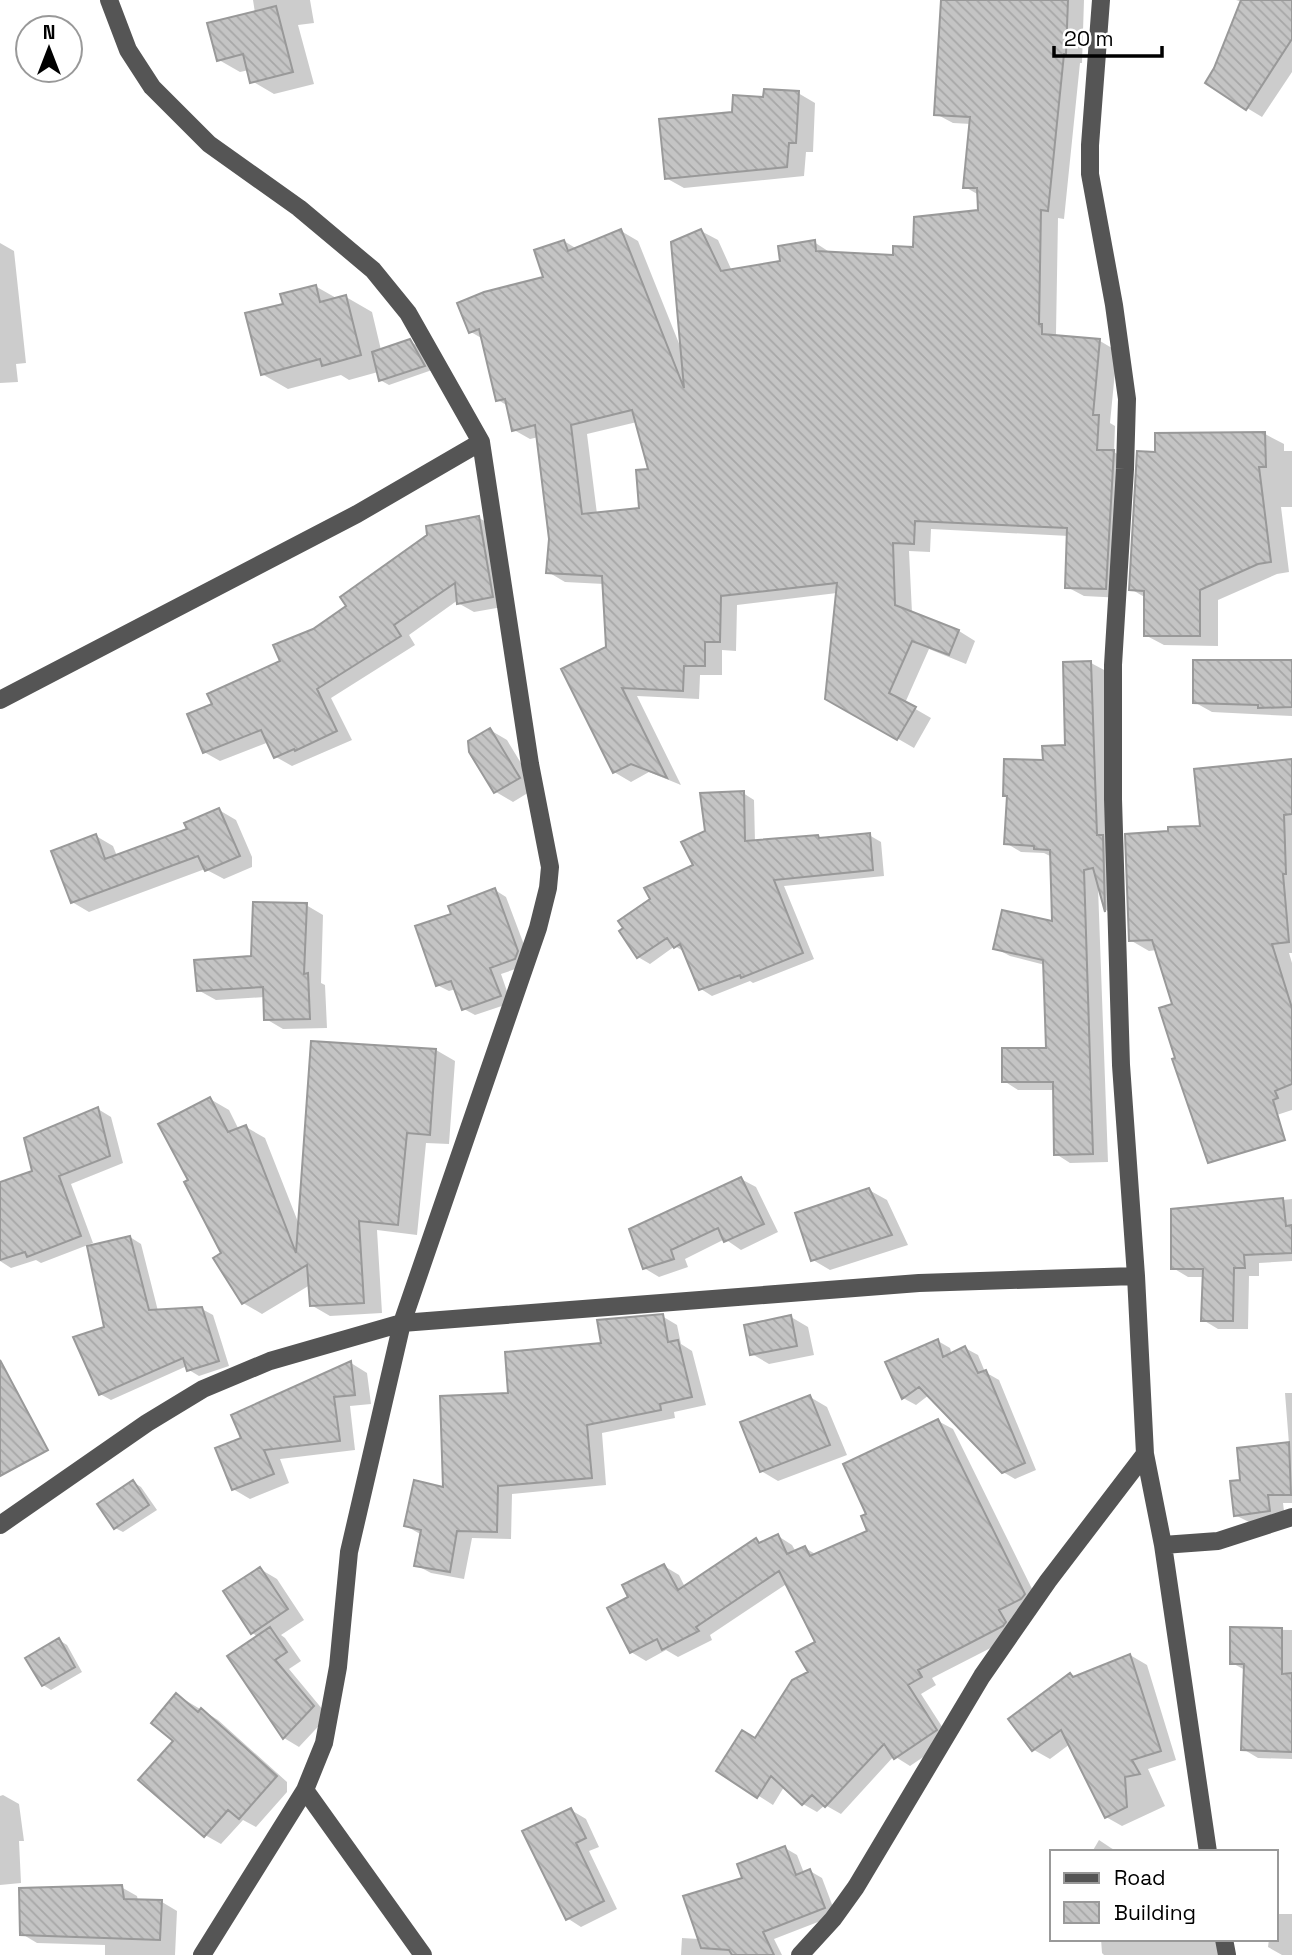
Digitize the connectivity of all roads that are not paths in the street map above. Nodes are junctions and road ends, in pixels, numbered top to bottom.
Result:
1 (109, 0) edge
2 (1101, 0) edge
3 (481, 442) junction
4 (0, 700) edge
5 (1136, 1276) junction
6 (402, 1323) junction
7 (1145, 1454) junction
8 (1292, 1517) edge
9 (0, 1525) edge
10 (1163, 1545) junction
11 (305, 1790) junction
12 (1208, 1850) edge
13 (202, 1955) edge
14 (423, 1955) edge
15 (800, 1955) edge

1 - 3 street
2 - 5 street
3 - 4 street
3 - 6 street
5 - 6 street
5 - 7 street
6 - 9 street
6 - 11 street
7 - 10 street
7 - 15 street
8 - 10 street
10 - 12 street
11 - 13 street
11 - 14 street

